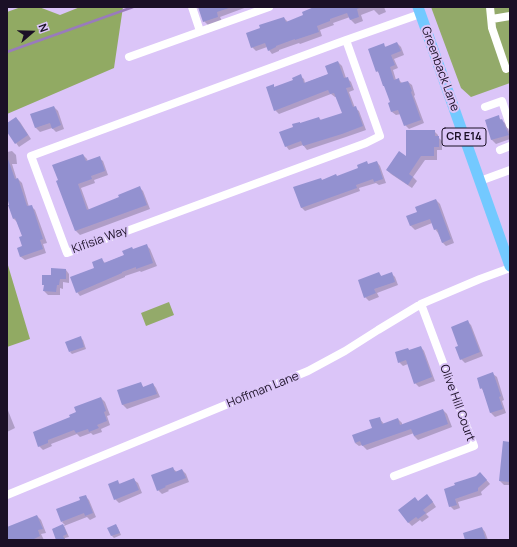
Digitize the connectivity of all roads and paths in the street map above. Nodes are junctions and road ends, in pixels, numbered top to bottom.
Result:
1 (192, 7) edge
2 (269, 7) edge
3 (490, 7) edge
4 (419, 10) edge
5 (510, 16) edge
6 (492, 19) junction
7 (200, 31) junction
8 (346, 40) junction
9 (129, 57) dead end
10 (506, 69) dead end
11 (485, 107) dead end
12 (510, 125) edge
13 (510, 146) edge
14 (500, 150) dead end
15 (510, 170) edge
16 (480, 182) junction
17 (510, 267) edge
18 (421, 304) junction
19 (394, 476) dead end
20 (7, 495) edge

1 - 7 street
2 - 7 street
3 - 6 street
4 - 8 street, Kifisia Way
4 - 16 main road, Greenback Lane / CR E14
5 - 6 street
6 - 10 street
7 - 9 street
8 - 8 street, Kifisia Way
11 - 12 street
13 - 14 street
15 - 16 street
16 - 17 main road, Greenback Lane / CR E14
17 - 18 street, Hoffman Lane
18 - 19 street, Olive Hill Court
18 - 20 street, Hoffman Lane

